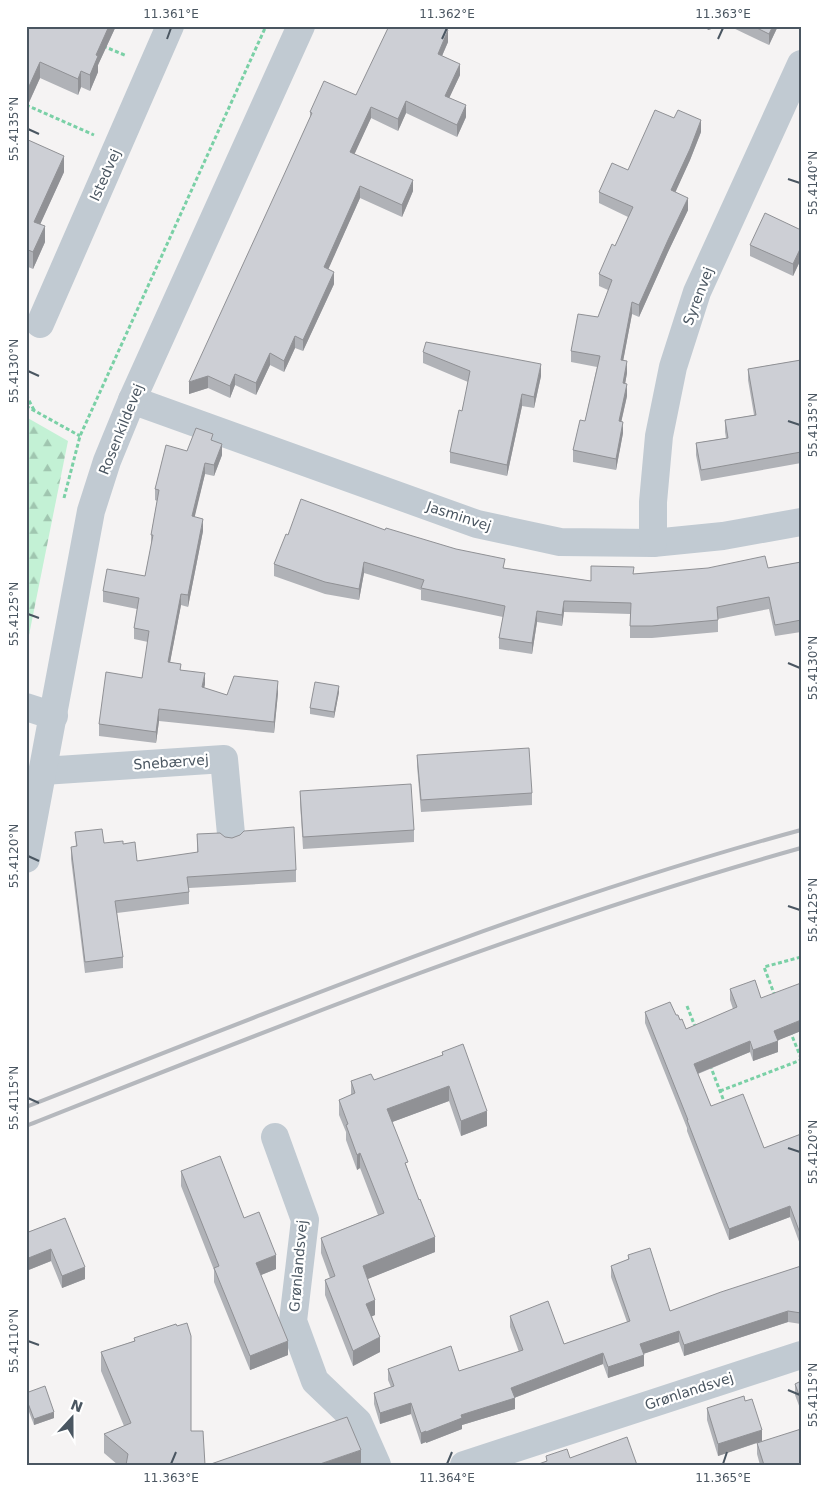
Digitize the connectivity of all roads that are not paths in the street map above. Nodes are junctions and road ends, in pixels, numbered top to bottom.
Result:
1 (170, 26) edge
2 (301, 26) edge
3 (801, 64) edge
4 (40, 324) dead end
5 (132, 400) junction
6 (801, 522) edge
7 (653, 543) junction
8 (26, 707) edge
9 (54, 716) junction
10 (43, 771) junction
11 (231, 834) dead end
12 (26, 859) edge
13 (274, 1136) dead end
14 (801, 1355) edge
15 (377, 1465) edge
16 (464, 1465) edge

1 - 4 street, Istedvej
2 - 5 street, Rosenkildevej
3 - 7 street, Syrenvej
5 - 7 street, Jasminvej
5 - 9 street, Rosenkildevej
6 - 7 street, Jasminvej
8 - 9 street
9 - 10 street, Rosenkildevej
10 - 11 street, Snebærvej
10 - 12 street, Rosenkildevej
13 - 15 street, Grønlandsvej
14 - 16 street, Grønlandsvej

